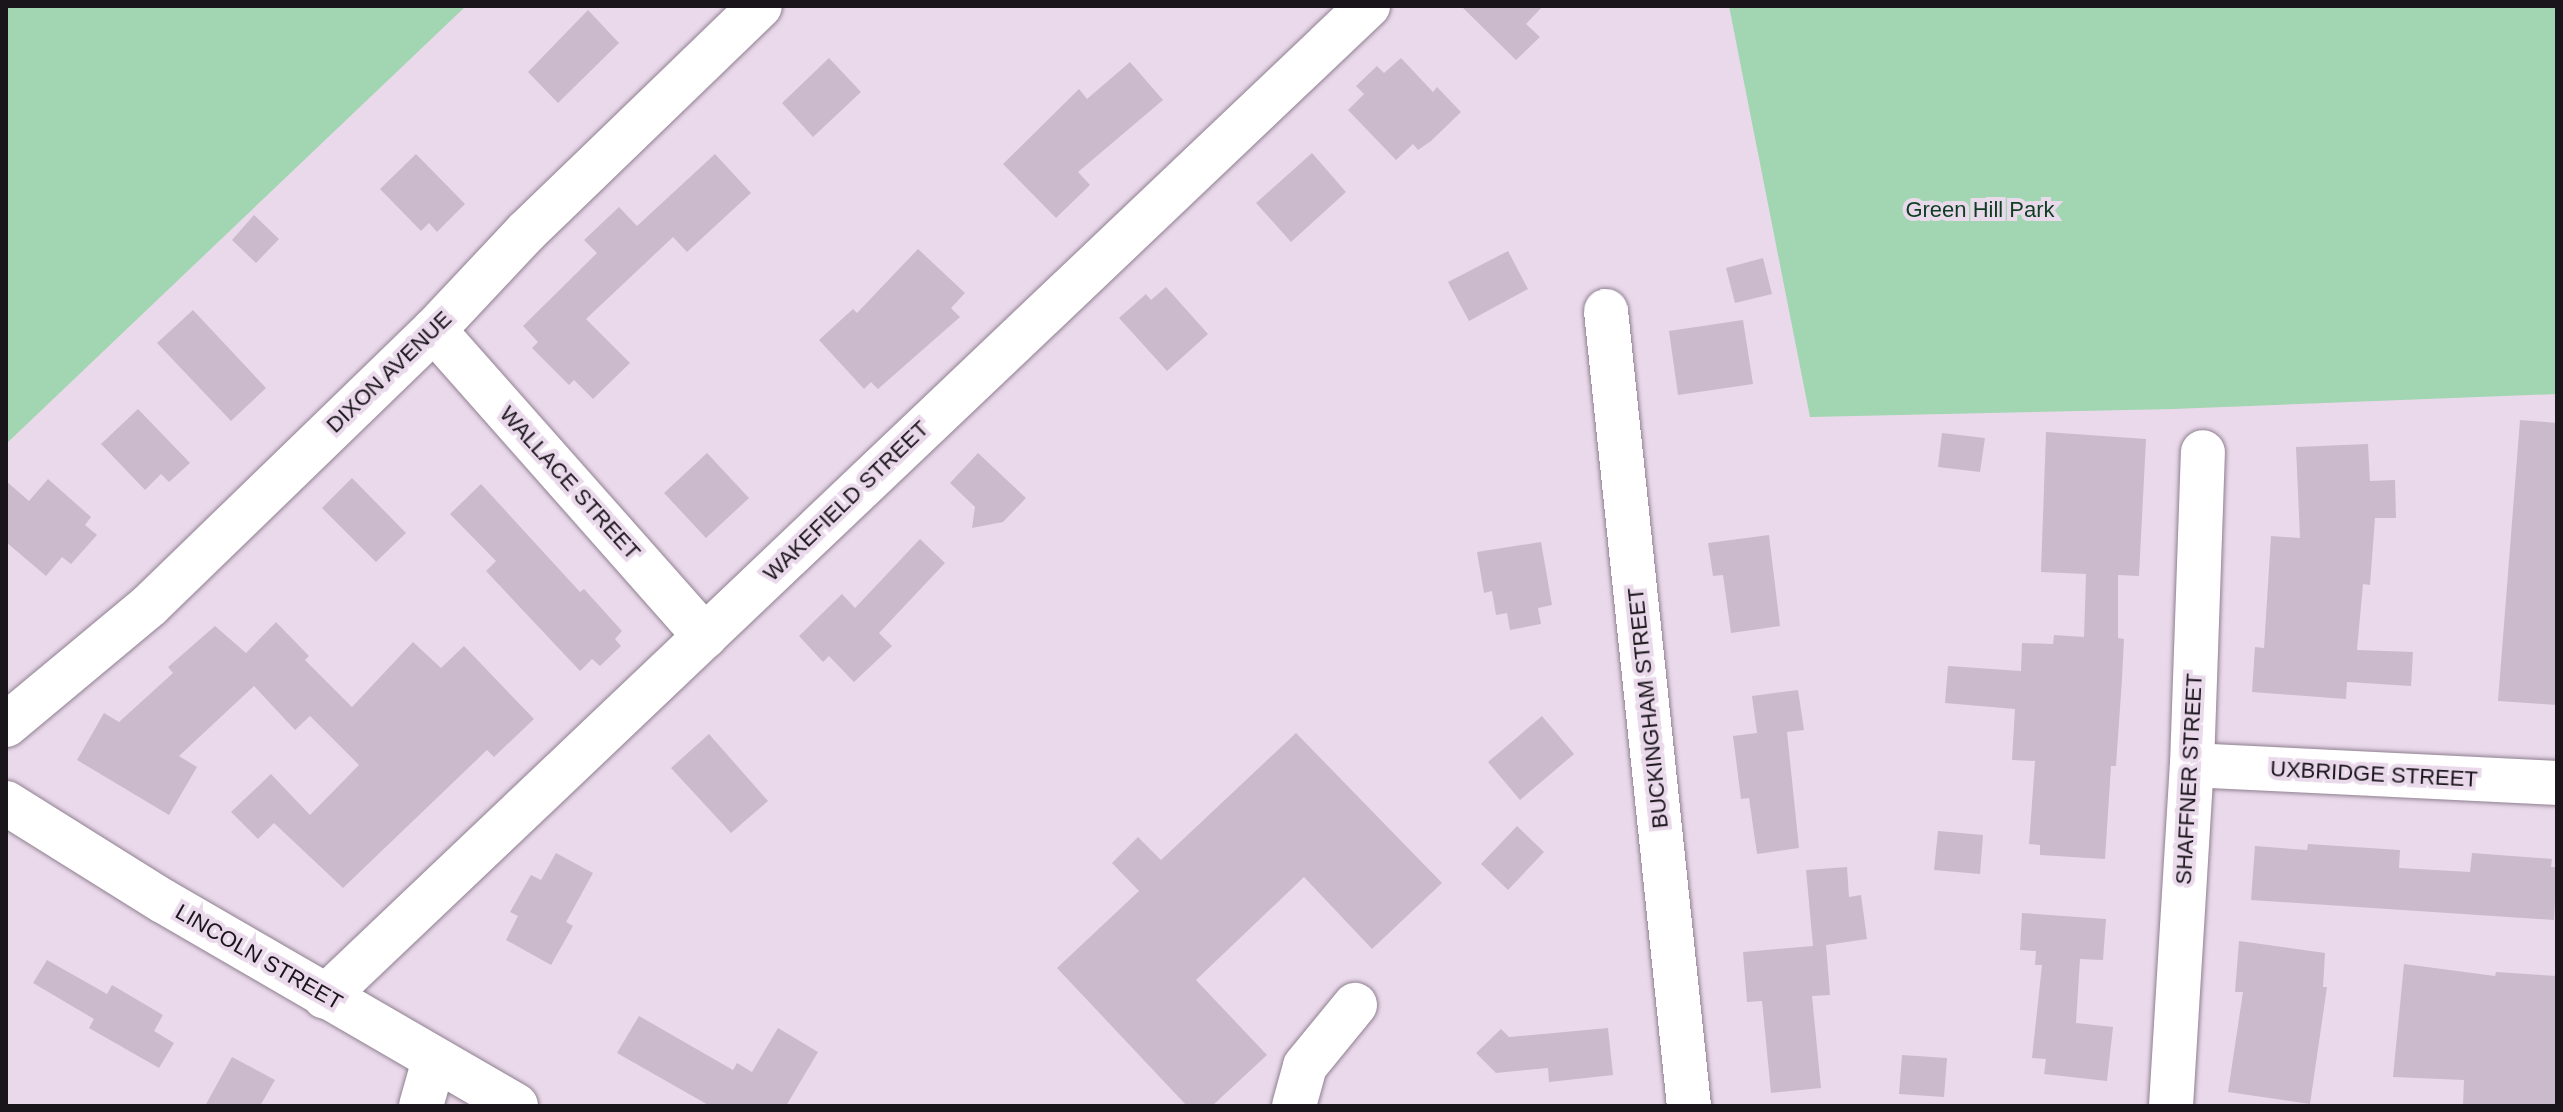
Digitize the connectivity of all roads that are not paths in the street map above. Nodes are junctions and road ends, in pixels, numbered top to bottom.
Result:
1 (760, 6) edge
2 (1368, 6) edge
3 (1606, 311) dead end
4 (434, 330) junction
5 (2203, 452) dead end
6 (705, 636) junction
7 (6, 725) edge
8 (2192, 765) junction
9 (2557, 783) edge
10 (6, 803) edge
11 (325, 997) junction
12 (1355, 1005) dead end
13 (434, 1060) junction
14 (421, 1106) edge
15 (516, 1106) edge
16 (1294, 1106) edge
17 (1689, 1106) edge
18 (2171, 1106) edge

1 - 4 street, DIXON AVENUE
2 - 6 street, WAKEFIELD STREET
3 - 17 street, BUCKINGHAM STREET
4 - 6 street, WALLACE STREET
4 - 7 street, DIXON AVENUE
5 - 8 street, SHAFFNER STREET
6 - 11 street, WAKEFIELD STREET
8 - 9 street, UXBRIDGE STREET
8 - 18 street, SHAFFNER STREET
10 - 11 street, LINCOLN STREET
11 - 13 street, LINCOLN STREET
12 - 16 street
13 - 14 street
13 - 15 street, LINCOLN STREET

